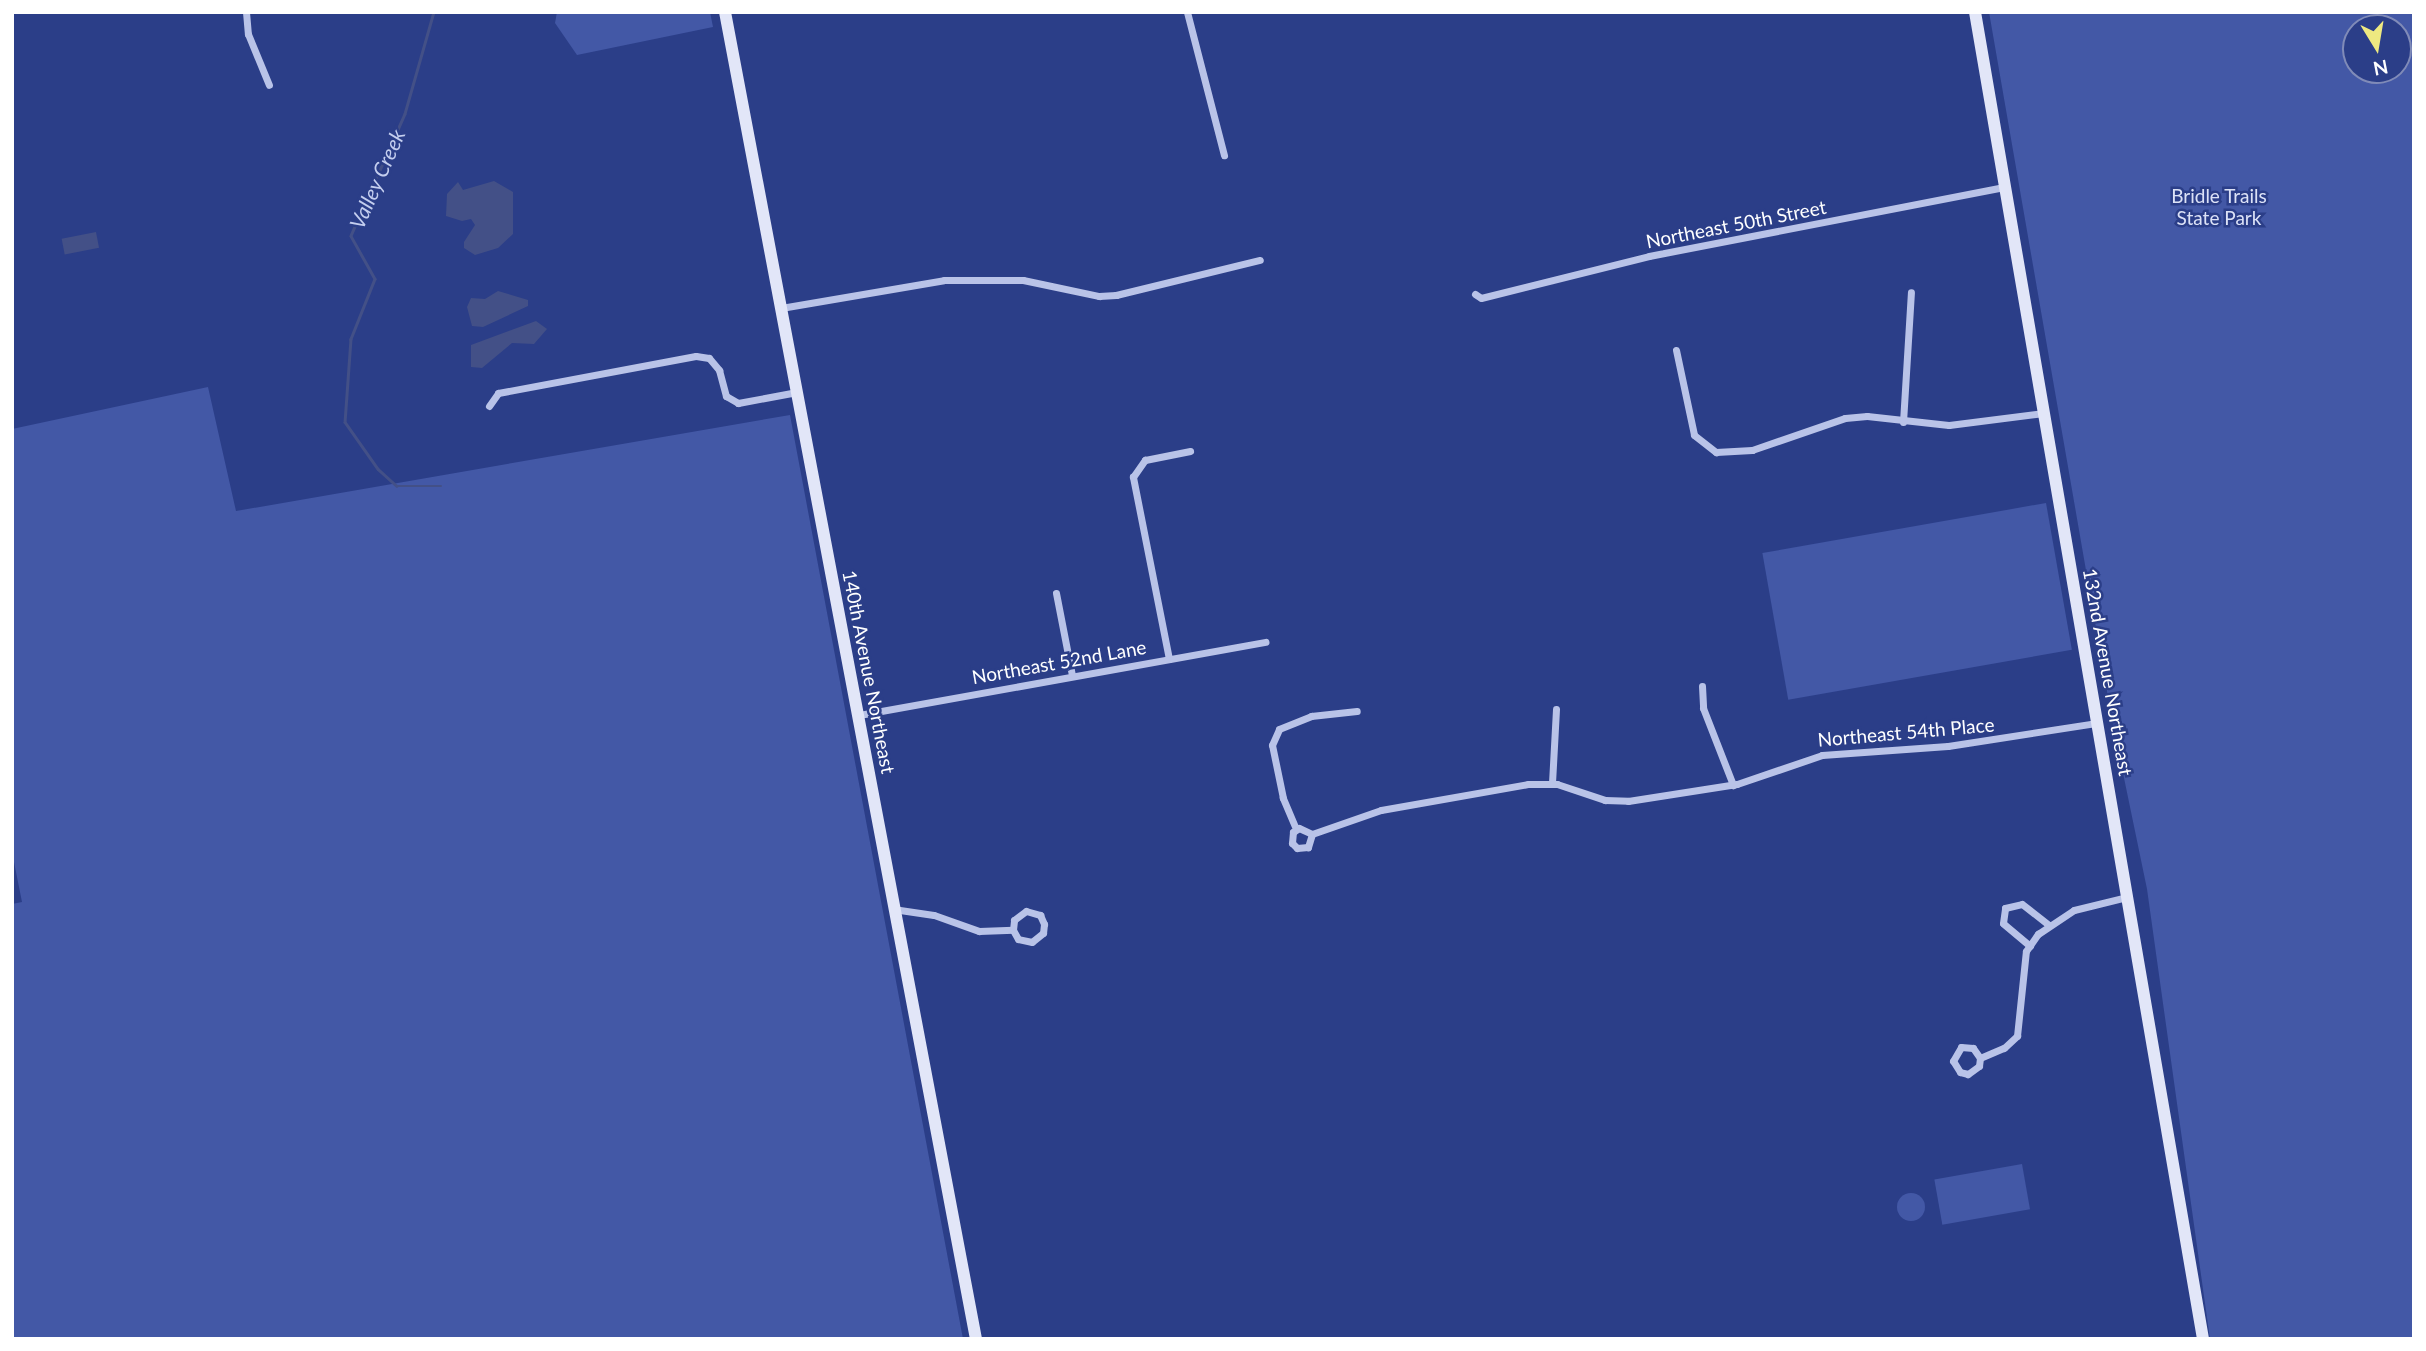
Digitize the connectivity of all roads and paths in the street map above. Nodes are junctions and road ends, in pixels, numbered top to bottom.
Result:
1 (246, 12) edge
2 (725, 12) edge
3 (1187, 12) edge
4 (1976, 12) edge
5 (269, 85) dead end
6 (1224, 155) dead end
7 (2005, 187) junction
8 (1260, 260) dead end
9 (1911, 292) dead end
10 (1475, 294) dead end
11 (781, 308) junction
12 (1676, 350) dead end
13 (797, 392) junction
14 (489, 406) dead end
15 (2044, 413) junction
16 (1903, 422) junction
17 (1190, 451) dead end
18 (1056, 593) dead end
19 (1266, 642) dead end
20 (1169, 659) junction
21 (1072, 675) junction
22 (1702, 686) dead end
23 (1556, 709) dead end
24 (1357, 711) dead end
25 (859, 715) junction
26 (2097, 723) junction
27 (1552, 783) junction
28 (1733, 785) junction
29 (1296, 829) junction
30 (1312, 834) junction
31 (2127, 897) junction
32 (893, 909) junction
33 (2049, 925) junction
34 (1013, 930) junction
35 (2030, 946) junction
36 (1980, 1058) dead end
37 (976, 1339) edge
38 (2203, 1339) edge

1 - 5 street
2 - 11 street, 140th Avenue Northeast
3 - 6 street
4 - 7 street, 132nd Avenue Northeast
7 - 10 street, Northeast 50th Street
7 - 15 street, 132nd Avenue Northeast
8 - 11 street
9 - 16 street
11 - 13 street, 140th Avenue Northeast
12 - 16 street
13 - 14 street
13 - 25 street, 140th Avenue Northeast
15 - 16 street
15 - 26 street, 132nd Avenue Northeast
17 - 20 street
18 - 21 street
19 - 20 street, Northeast 52nd Lane
20 - 21 street, Northeast 52nd Lane
21 - 25 street, Northeast 52nd Lane
22 - 28 street
23 - 27 street
24 - 29 street
25 - 32 street, 140th Avenue Northeast
26 - 28 street, Northeast 54th Place
26 - 31 street, 132nd Avenue Northeast
27 - 28 street, Northeast 54th Place
27 - 30 street, Northeast 54th Place
29 - 30 street
29 - 30 street, Northeast 54th Place
31 - 33 street
31 - 38 street, 132nd Avenue Northeast
32 - 34 street
32 - 37 street, 140th Avenue Northeast
33 - 35 street
33 - 35 street
34 - 34 street
35 - 36 street

